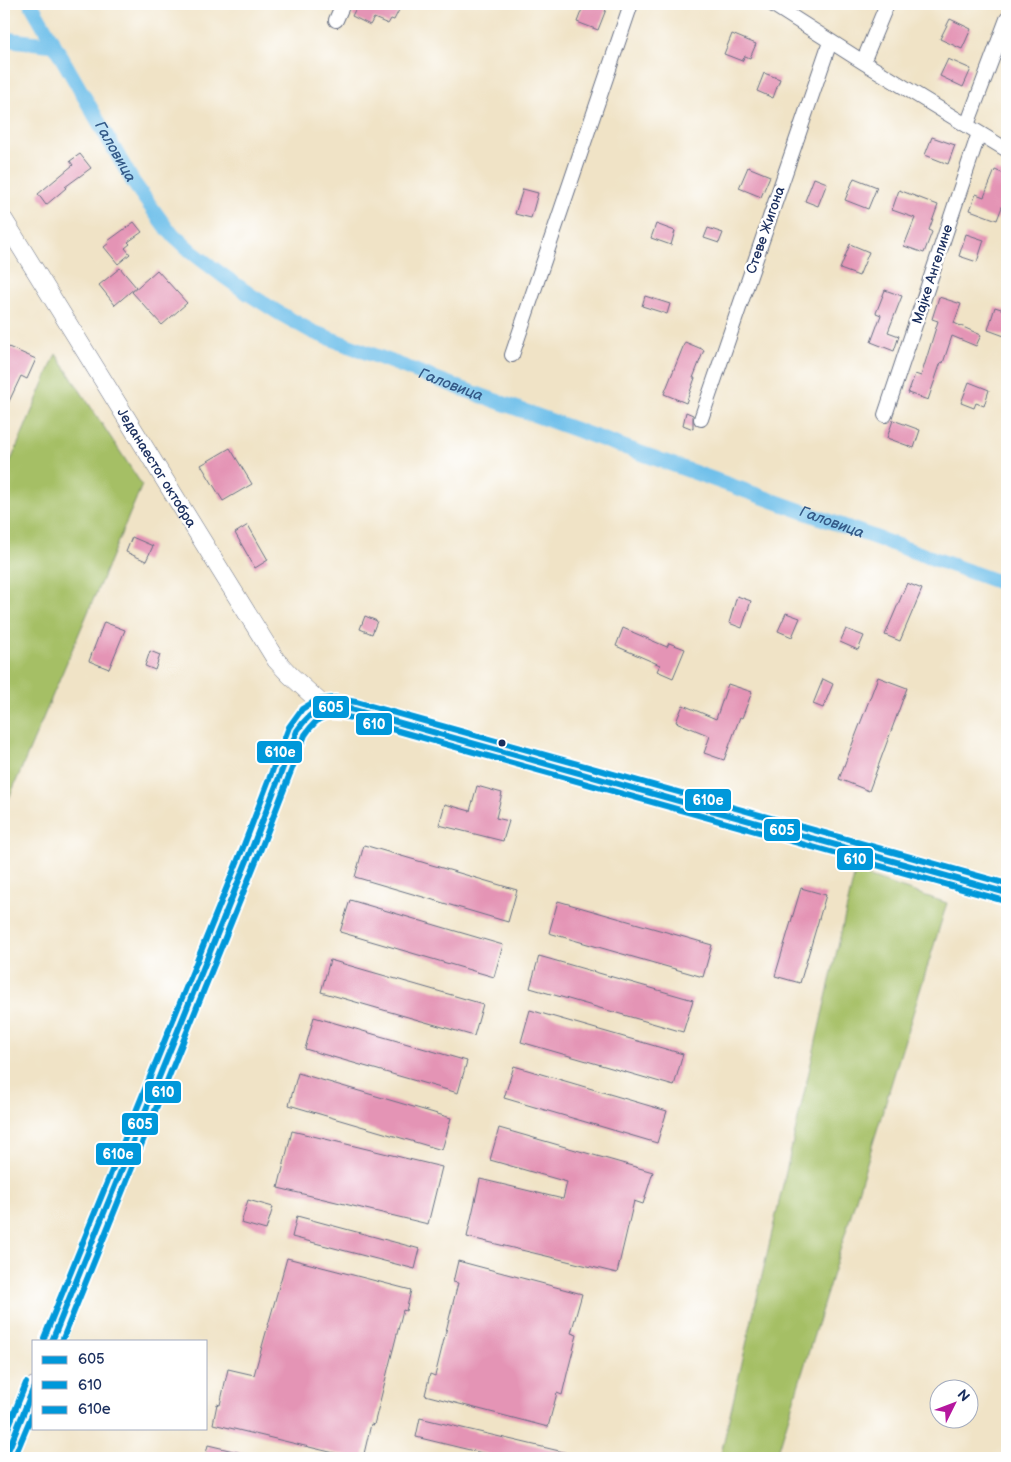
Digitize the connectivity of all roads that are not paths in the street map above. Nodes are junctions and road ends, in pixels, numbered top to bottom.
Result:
1 (342, 4) edge
2 (631, 4) edge
3 (887, 4) edge
4 (778, 5) edge
5 (1007, 19) edge
6 (336, 20) dead end
7 (830, 42) junction
8 (863, 62) junction
9 (967, 125) junction
10 (979, 133) junction
11 (1007, 150) edge
12 (4, 220) edge
13 (512, 355) dead end
14 (885, 414) dead end
15 (701, 419) dead end
16 (324, 706) junction
17 (1007, 893) edge
18 (52, 1340) edge
19 (32, 1391) edge
20 (5, 1458) edge

1 - 6 street
2 - 13 street
3 - 8 street
4 - 7 street
5 - 9 street
7 - 8 street
7 - 15 street, Стеве Жигона
8 - 9 street
9 - 10 street
10 - 11 street
10 - 14 street, Мајке Ангелине
12 - 16 main road, Једанаестог октобра
16 - 17 main road
16 - 18 main road
19 - 20 main road

